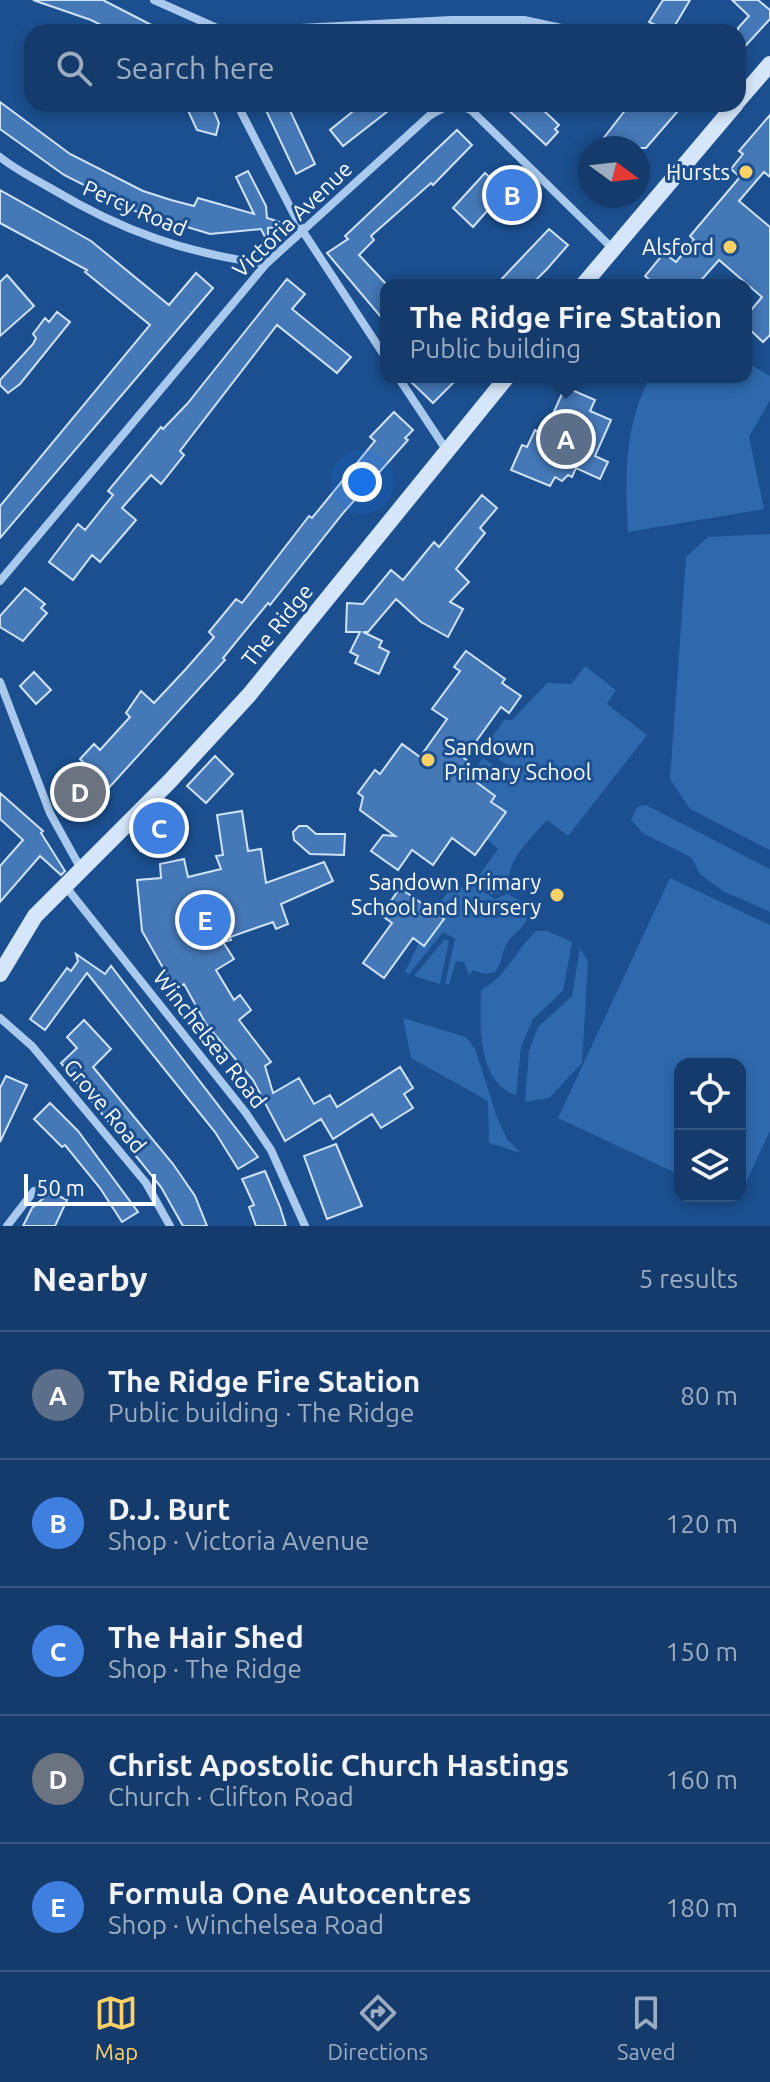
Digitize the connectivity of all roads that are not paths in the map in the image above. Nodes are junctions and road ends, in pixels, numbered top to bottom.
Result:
1 (154, 0) edge
2 (208, 24) edge
3 (340, 24) edge
4 (543, 24) edge
5 (770, 64) edge
6 (746, 92) edge
7 (241, 112) edge
8 (435, 112) edge
9 (473, 112) edge
10 (729, 112) edge
11 (0, 157) edge
12 (302, 230) junction
13 (613, 249) junction
14 (266, 264) junction
15 (588, 279) edge
16 (380, 349) edge
17 (402, 383) edge
18 (502, 383) edge
19 (447, 451) junction
20 (0, 581) edge
21 (0, 682) edge
22 (82, 870) junction
23 (66, 887) junction
24 (0, 974) edge
25 (0, 1018) edge
26 (34, 1191) dead end
27 (7, 1226) edge
28 (170, 1226) edge
29 (305, 1226) edge

1 - 2 street
3 - 4 street
5 - 6 main road
7 - 12 street
8 - 12 street, Victoria Avenue
9 - 13 street, Victoria Avenue
10 - 13 main road
11 - 14 street, Percy Road
12 - 14 street, Victoria Avenue
12 - 16 street
13 - 15 main road
14 - 20 street, Victoria Avenue
17 - 19 street
18 - 19 main road, The Ridge
19 - 22 main road, The Ridge
21 - 22 street
22 - 23 main road, The Ridge
23 - 24 main road, The Ridge
23 - 29 street, Winchelsea Road
25 - 28 street, Grove Road
26 - 27 street

